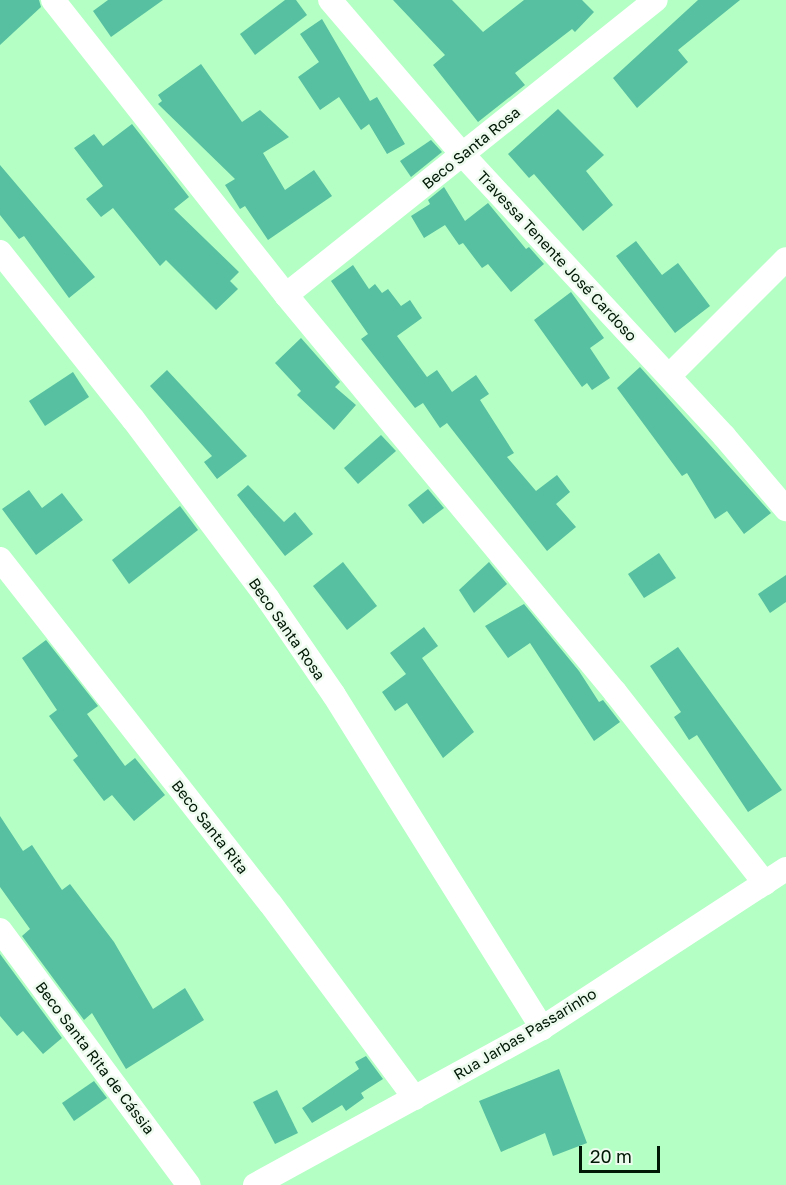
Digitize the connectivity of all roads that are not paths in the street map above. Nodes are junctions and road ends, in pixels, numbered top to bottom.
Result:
1 (53, 0) edge
2 (330, 0) edge
3 (656, 0) edge
4 (463, 155) junction
5 (0, 252) edge
6 (786, 259) edge
7 (286, 295) junction
8 (669, 376) junction
9 (786, 509) edge
10 (0, 559) edge
11 (786, 869) edge
12 (765, 883) junction
13 (0, 930) edge
14 (542, 1028) junction
15 (415, 1098) junction
16 (278, 1179) edge
17 (189, 1185) edge
18 (255, 1185) edge

1 - 7 street
2 - 4 street, Travessa Tenente José Cardoso
3 - 4 street, Beco Santa Rosa
4 - 7 street, Beco Santa Rosa
4 - 8 street, Travessa Tenente José Cardoso
5 - 14 street, Beco Santa Rosa
6 - 8 street
7 - 12 street
8 - 9 street, Travessa Tenente José Cardoso
10 - 15 street, Beco Santa Rita
11 - 12 street, Rua Jarbas Passarinho
12 - 14 street, Rua Jarbas Passarinho
13 - 17 street, Beco Santa Rita de Cássia
14 - 15 street, Rua Jarbas Passarinho
15 - 16 street, Rua Jarbas Passarinho
16 - 18 street, Rua Jarbas Passarinho

